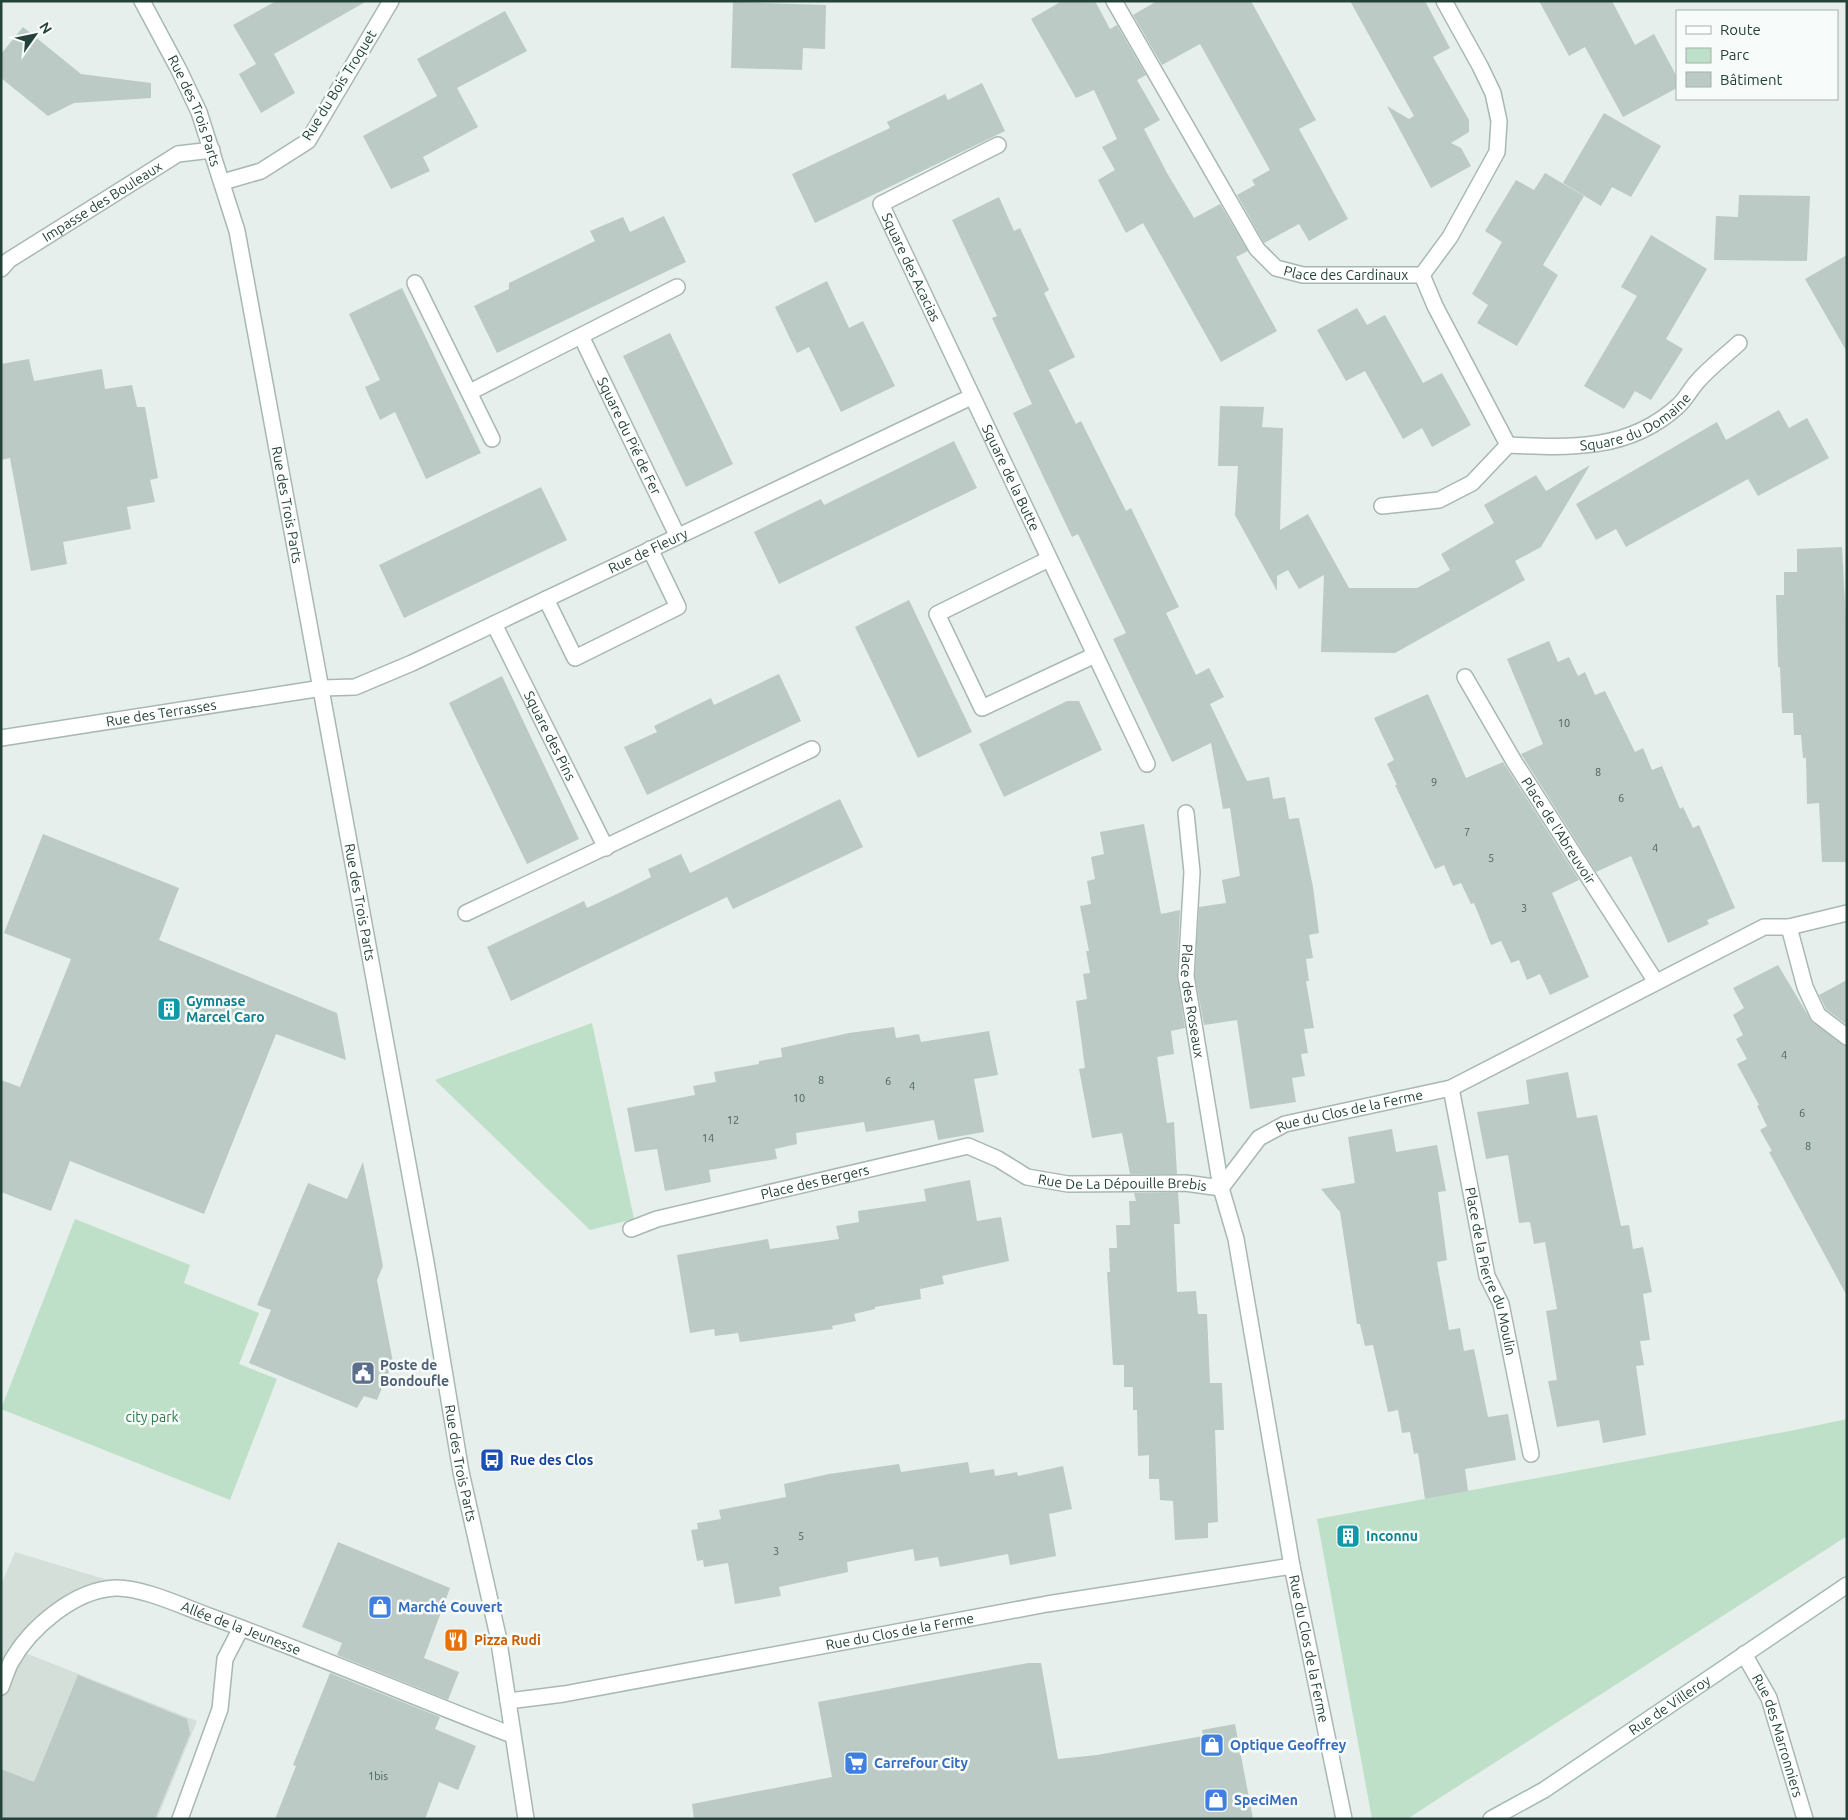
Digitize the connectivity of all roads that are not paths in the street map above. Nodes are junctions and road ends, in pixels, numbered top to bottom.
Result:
1 (142, 1) edge
2 (391, 1) edge
3 (1114, 1) edge
4 (1444, 1) edge
5 (998, 146) dead end
6 (212, 150) junction
7 (223, 182) junction
8 (1, 269) edge
9 (1422, 275) junction
10 (415, 283) dead end
11 (677, 287) dead end
12 (582, 336) junction
13 (1739, 343) dead end
14 (470, 392) junction
15 (971, 397) junction
16 (492, 439) dead end
17 (1508, 445) junction
18 (1382, 506) dead end
19 (678, 536) junction
20 (650, 548) junction
21 (1049, 559) junction
22 (546, 599) junction
23 (494, 624) junction
24 (1095, 655) junction
25 (1465, 676) dead end
26 (322, 688) junction
27 (1, 738) edge
28 (812, 749) dead end
29 (1147, 764) dead end
30 (1186, 813) dead end
31 (606, 848) junction
32 (466, 913) dead end
33 (1847, 913) edge
34 (1789, 927) junction
35 (1656, 982) junction
36 (1847, 1037) edge
37 (1451, 1088) junction
38 (998, 1160) joint
39 (1221, 1188) junction
40 (631, 1228) dead end
41 (1531, 1454) dead end
42 (1292, 1566) junction
43 (1847, 1585) edge
44 (241, 1628) junction
45 (1744, 1654) junction
46 (1, 1687) edge
47 (508, 1701) junction
48 (512, 1736) junction
49 (180, 1819) edge
50 (526, 1819) edge
51 (1344, 1819) edge
52 (1491, 1819) edge
53 (1805, 1819) edge

1 - 6 street, Rue des Trois Parts
2 - 7 street, Rue du Bois Troquet
3 - 9 street, Place des Cardinaux
4 - 9 street, Place des Cardinaux
5 - 15 street, Square des Acacias
6 - 7 street, Rue des Trois Parts
6 - 8 street, Impasse des Bouleaux
7 - 26 street, Rue des Trois Parts
9 - 17 street
10 - 14 street
11 - 12 street
12 - 14 street
12 - 19 street, Square du Pié de Fer
13 - 17 street, Square du Domaine
14 - 16 street
15 - 19 street, Rue de Fleury
15 - 21 street, Square de la Butte
17 - 18 street
19 - 20 street, Rue de Fleury
20 - 22 street, Rue de Fleury
20 - 22 street
21 - 24 street, Square de la Butte
21 - 24 street
22 - 23 street, Rue de Fleury
23 - 26 street, Rue de Fleury
23 - 31 street, Square des Pins
24 - 29 street, Square de la Butte
25 - 35 street, Place de l'Abreuvoir
26 - 27 street, Rue des Terrasses
26 - 47 street, Rue des Trois Parts
28 - 31 street
30 - 39 street, Place des Roseaux
31 - 32 street
33 - 34 street, Rue du Clos de la Ferme
34 - 35 street, Rue du Clos de la Ferme
34 - 36 street
35 - 37 street, Rue du Clos de la Ferme
37 - 39 street, Rue du Clos de la Ferme
37 - 41 street, Place de la Pierre du Moulin
38 - 39 street, Rue De La Dépouille Brebis
38 - 40 street, Place des Bergers
39 - 42 street, Rue du Clos de la Ferme
42 - 47 street, Rue du Clos de la Ferme
42 - 51 street, Rue du Clos de la Ferme
43 - 45 street, Rue de Villeroy
44 - 46 street, Allée de la Jeunesse
44 - 48 street, Allée de la Jeunesse
44 - 49 street
45 - 52 street, Rue de Villeroy
45 - 53 street, Rue des Marronniers
47 - 48 street, Rue des Trois Parts
48 - 50 street, Rue des Trois Parts

